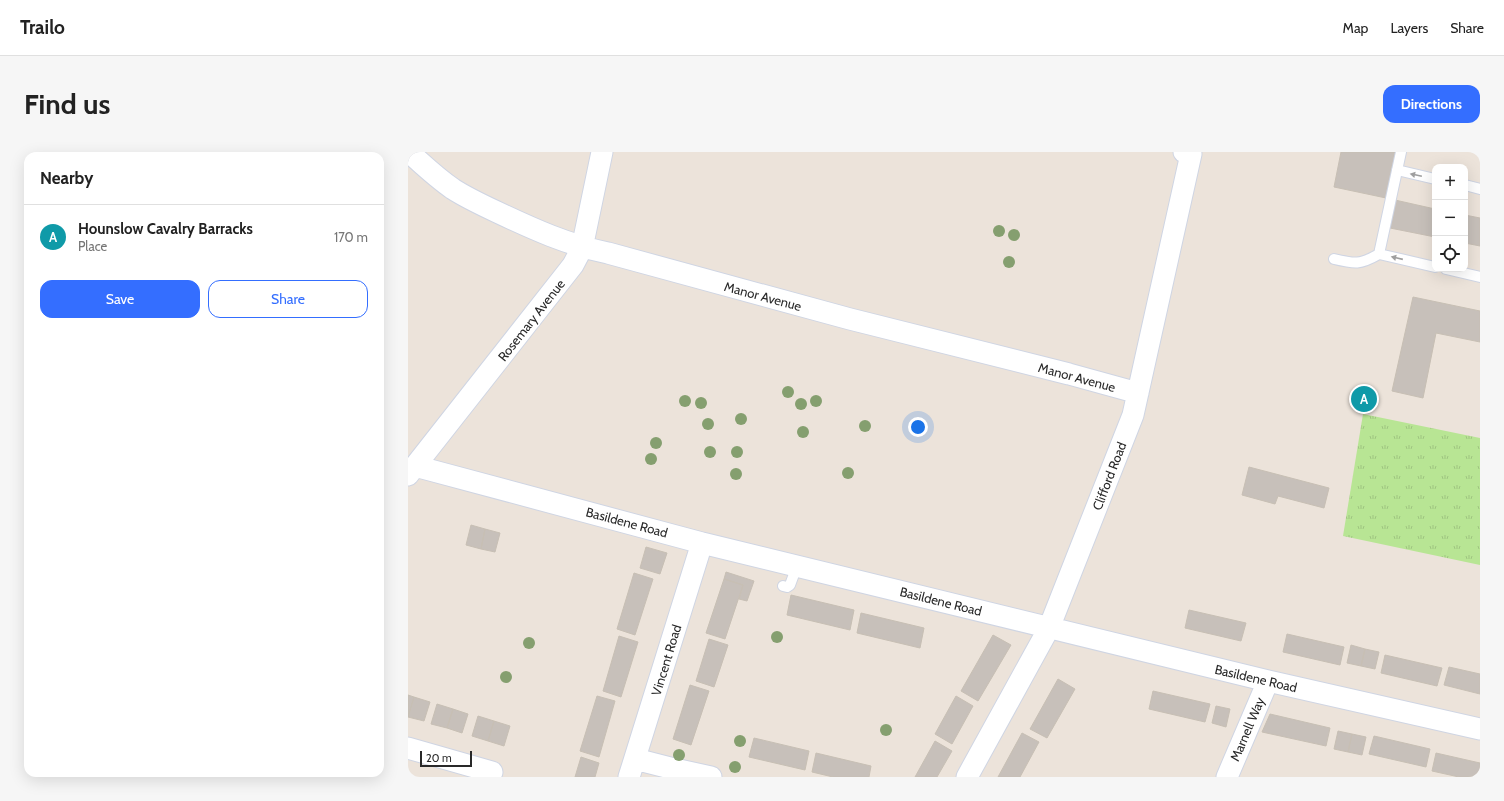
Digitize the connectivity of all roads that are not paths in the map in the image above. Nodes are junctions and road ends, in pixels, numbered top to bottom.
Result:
1 (409, 152) edge
2 (602, 152) edge
3 (1401, 152) edge
4 (1188, 153) edge
5 (1397, 170) junction
6 (1432, 178) edge
7 (1468, 186) edge
8 (1480, 189) edge
9 (582, 248) junction
10 (1379, 254) junction
11 (1334, 259) dead end
12 (1432, 266) edge
13 (1459, 272) edge
14 (1480, 277) edge
15 (1138, 394) junction
16 (412, 471) edge
17 (702, 543) junction
18 (797, 566) junction
19 (783, 586) dead end
20 (1049, 628) junction
21 (1268, 681) junction
22 (1480, 729) edge
23 (408, 748) edge
24 (632, 768) edge
25 (492, 772) dead end
26 (711, 777) edge
27 (968, 777) edge
28 (1227, 777) edge

1 - 9 street, Manor Avenue
2 - 9 street, Rosemary Avenue
3 - 5 lane
4 - 15 street, Clifford Road
6 -> 5 lane
5 - 10 lane
7 - 8 lane
9 - 15 street, Manor Avenue
9 - 16 street, Rosemary Avenue
10 - 11 lane
12 -> 10 lane
13 - 14 lane
15 - 20 street, Clifford Road
16 - 17 street, Basildene Road
17 - 18 street, Basildene Road
17 - 24 street, Vincent Road
18 - 19 lane
18 - 20 street, Basildene Road
20 - 21 street, Basildene Road
20 - 27 street, Clifford Road
21 - 22 street, Basildene Road
21 - 28 street, Marnell Way
23 - 25 street
24 - 26 street

